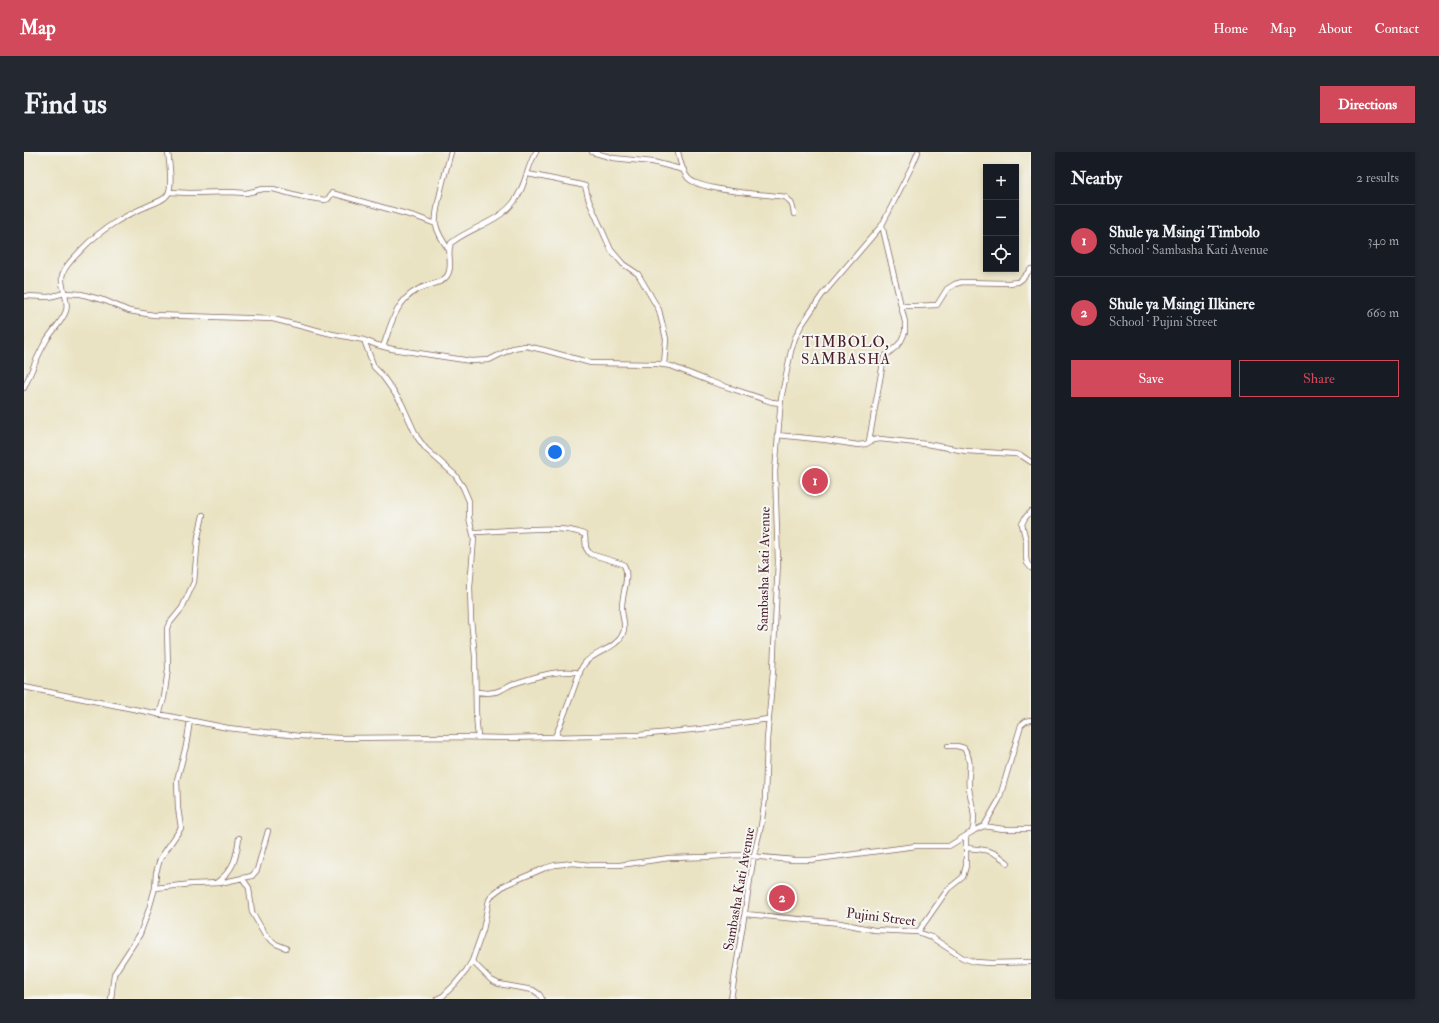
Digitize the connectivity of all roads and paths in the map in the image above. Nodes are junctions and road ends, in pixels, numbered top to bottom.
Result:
1 (168, 152) edge
2 (451, 152) edge
3 (536, 152) edge
4 (592, 152) edge
5 (678, 152) edge
6 (918, 152) edge
7 (684, 170) junction
8 (528, 174) junction
9 (169, 192) junction
10 (794, 214) dead end
11 (436, 224) junction
12 (882, 225) junction
13 (449, 250) junction
14 (1031, 269) edge
15 (65, 293) junction
16 (24, 296) edge
17 (901, 306) junction
18 (364, 340) junction
19 (383, 347) junction
20 (664, 365) junction
21 (24, 388) edge
22 (781, 403) junction
23 (777, 435) junction
24 (869, 441) junction
25 (1031, 462) edge
26 (1031, 511) edge
27 (203, 515) dead end
28 (473, 532) junction
29 (1031, 568) edge
30 (580, 673) junction
31 (24, 687) edge
32 (476, 692) junction
33 (159, 715) junction
34 (768, 719) junction
35 (1031, 720) edge
36 (190, 721) junction
37 (555, 737) junction
38 (478, 738) junction
39 (948, 746) dead end
40 (984, 826) junction
41 (1031, 829) edge
42 (268, 831) dead end
43 (972, 832) junction
44 (966, 836) junction
45 (239, 838) dead end
46 (966, 848) junction
47 (754, 856) junction
48 (1008, 864) dead end
49 (243, 879) junction
50 (215, 884) junction
51 (155, 888) junction
52 (745, 914) junction
53 (918, 932) junction
54 (286, 948) dead end
55 (472, 961) junction
56 (1031, 962) edge
57 (111, 999) edge
58 (437, 999) edge
59 (542, 999) edge
60 (731, 999) edge

1 - 9 street
2 - 11 street
3 - 8 street
4 - 7 street
5 - 7 street
6 - 12 street, Sambasha Kati Avenue
7 - 10 street
8 - 13 street
8 - 20 street
9 - 11 street
9 - 15 street
11 - 13 street
12 - 17 street
12 - 22 street, Sambasha Kati Avenue
13 - 19 street
14 - 17 street
15 - 16 street
15 - 18 street
15 - 21 street
17 - 24 street
18 - 19 street
18 - 28 street
19 - 20 street
20 - 22 street
22 - 23 street, Sambasha Kati Avenue
23 - 24 street
23 - 34 street, Sambasha Kati Avenue
24 - 25 street
26 - 29 street
27 - 33 street
28 - 30 street
28 - 32 street
30 - 32 street
30 - 37 street
31 - 33 street
32 - 38 street
33 - 36 street
34 - 37 street
34 - 47 street, Sambasha Kati Avenue
35 - 40 street
36 - 38 street
36 - 51 street
37 - 38 street
39 - 43 street
40 - 41 street
40 - 43 street
42 - 49 street
43 - 44 street
44 - 46 street
44 - 47 street
45 - 50 street
46 - 48 street
46 - 53 street
47 - 52 street, Sambasha Kati Avenue
47 - 55 street
49 - 50 street
49 - 54 street
50 - 51 street
51 - 57 street
52 - 53 street, Pujini Street
52 - 60 street, Sambasha Kati Avenue
53 - 56 street, Pujini Street
55 - 58 street
55 - 59 street

